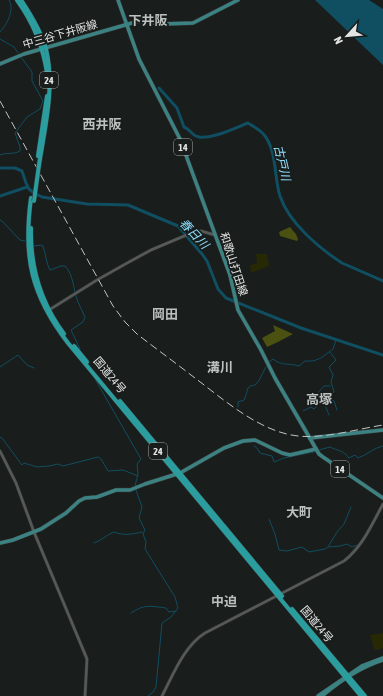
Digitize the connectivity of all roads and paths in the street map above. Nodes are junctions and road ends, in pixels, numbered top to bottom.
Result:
1 (17, 0) edge
2 (21, 0) edge
3 (118, 0) edge
4 (238, 0) edge
5 (127, 25) junction
6 (44, 48) junction
7 (0, 64) edge
8 (215, 235) junction
9 (48, 311) junction
10 (383, 430) edge
11 (310, 438) junction
12 (316, 449) junction
13 (0, 451) edge
14 (178, 473) junction
15 (383, 498) edge
16 (383, 504) edge
17 (34, 532) junction
18 (0, 543) edge
19 (279, 595) junction
20 (383, 659) edge
21 (347, 677) junction
22 (85, 696) edge
23 (162, 696) edge
24 (318, 696) edge
25 (322, 696) edge
26 (361, 696) edge
27 (365, 696) edge

1 - 6 highway, 国道24号 / 24
2 - 6 highway, 国道24号 / 24
3 - 5 main road, 和歌山打田線 / 14
4 - 5 main road, 中三谷下井阪線
5 - 6 main road, 中三谷下井阪線
5 - 8 main road, 和歌山打田線 / 14
6 - 7 main road, 中三谷下井阪線
6 - 9 highway, 国道24号 / 24, bridge
8 - 9 street
8 - 11 main road, 和歌山打田線 / 14
9 - 14 highway, 国道24号 / 24
10 - 11 main road
11 - 12 main road, 和歌山打田線 / 14
12 - 14 main road
12 - 15 main road, 和歌山打田線 / 14
13 - 17 street
14 - 17 main road
14 - 19 highway, 国道24号 / 24
16 - 19 street
17 - 18 main road
17 - 22 street
19 - 21 highway, 国道24号 / 24
19 - 23 street
20 - 21 main road
21 - 24 main road
21 - 25 main road
21 - 26 highway, 国道24号 / 24
21 - 27 highway, 国道24号 / 24

